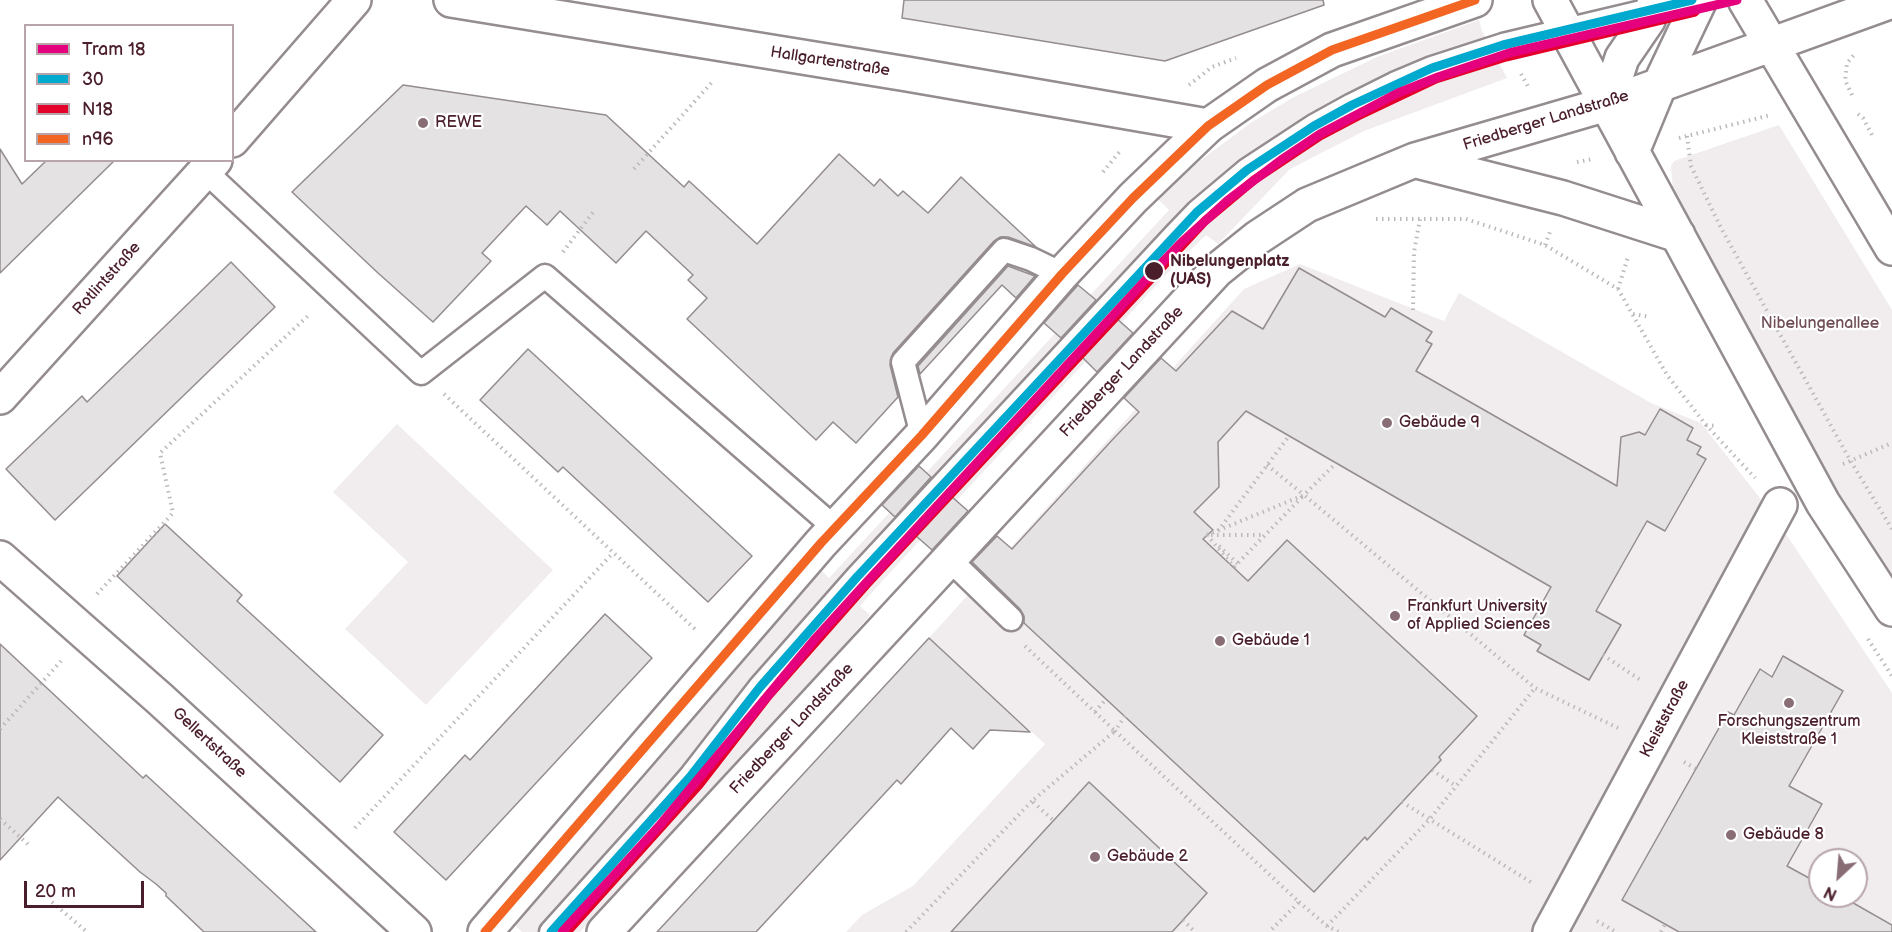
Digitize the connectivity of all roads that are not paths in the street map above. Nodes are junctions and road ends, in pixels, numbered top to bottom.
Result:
1 (354, 0) edge
2 (451, 0) edge
3 (1475, 0) edge
4 (1550, 0) edge
5 (1692, 0) edge
6 (1700, 0) edge
7 (1745, 0) edge
8 (1892, 1) edge
9 (1655, 4) edge
10 (1566, 29) junction
11 (1770, 44) junction
12 (1660, 84) junction
13 (1607, 104) junction
14 (1208, 126) junction
15 (234, 138) edge
16 (1632, 152) junction
17 (1415, 160) junction
18 (210, 166) edge
19 (1678, 235) junction
20 (1892, 248) edge
21 (1062, 274) junction
22 (0, 397) edge
23 (922, 435) junction
24 (1780, 505) road end
25 (835, 528) junction
26 (0, 558) edge
27 (950, 560) junction
28 (1892, 609) edge
29 (1011, 619) dead end
30 (414, 932) edge
31 (485, 932) edge
32 (551, 932) edge
33 (604, 932) edge
34 (1550, 932) edge

1 - 15 main road
2 - 14 main road, Hallgartenstraße
3 - 14 main road
4 - 10 main road
5 - 9 lane
6 - 12 main road
7 - 11 main road
8 - 11 main road, Friedberger Landstraße
9 - 10 lane
9 - 13 main road
10 - 13 main road
10 - 32 lane
11 - 12 main road, Friedberger Landstraße
11 - 20 main road
12 - 13 main road, Friedberger Landstraße
12 - 16 main road
13 - 16 main road
13 - 17 main road, Friedberger Landstraße
14 - 21 main road
16 - 19 main road
17 - 19 main road
17 - 27 main road, Friedberger Landstraße
18 - 22 main road, Rotlintstraße
18 - 25 lane
19 - 28 main road
21 - 23 main road
21 - 23 lane
23 - 25 main road
24 - 34 main road, Kleiststraße
25 - 31 main road
26 - 30 main road, Gellertstraße
27 - 29 lane
27 - 33 main road, Friedberger Landstraße

